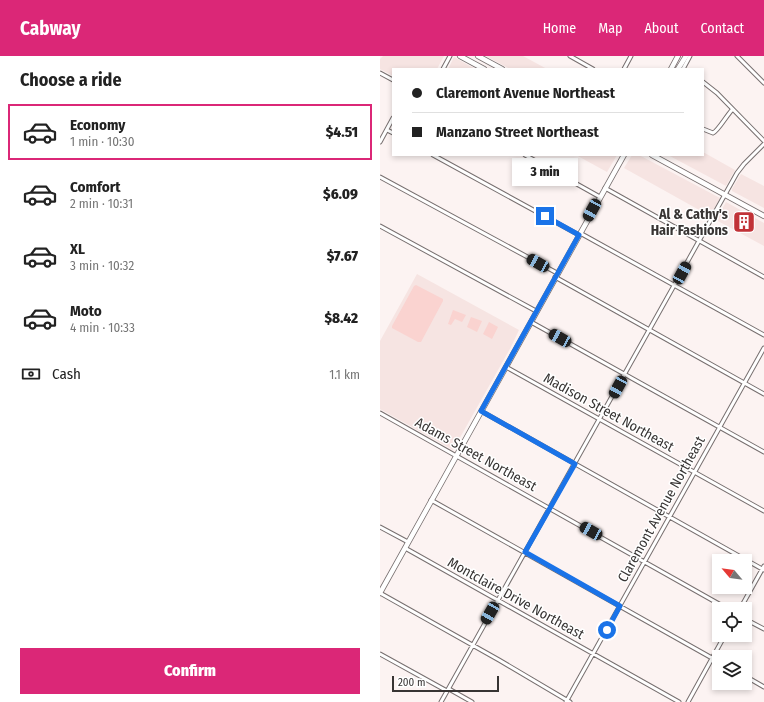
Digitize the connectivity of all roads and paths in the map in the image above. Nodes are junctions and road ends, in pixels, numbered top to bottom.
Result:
1 (450, 56) edge
2 (460, 56) edge
3 (478, 56) edge
4 (570, 56) edge
5 (631, 56) edge
6 (678, 56) edge
7 (686, 56) edge
8 (690, 56) edge
9 (737, 56) edge
10 (444, 68) edge
11 (482, 68) edge
12 (500, 68) edge
13 (591, 68) edge
14 (625, 68) edge
15 (672, 68) edge
16 (679, 68) edge
17 (684, 68) edge
18 (380, 73) edge
19 (392, 79) edge
20 (704, 83) edge
21 (764, 83) edge
22 (732, 110) junction
23 (392, 120) edge
24 (704, 129) edge
25 (387, 130) junction
26 (392, 132) edge
27 (764, 141) edge
28 (380, 142) edge
29 (764, 144) edge
30 (435, 156) edge
31 (527, 156) edge
32 (623, 156) edge
33 (654, 156) edge
34 (380, 177) edge
35 (605, 188) junction
36 (726, 195) junction
37 (600, 197) junction
38 (764, 216) edge
39 (380, 226) edge
40 (580, 234) junction
41 (700, 241) junction
42 (556, 275) junction
43 (764, 277) edge
44 (675, 285) junction
45 (536, 311) junction
46 (531, 322) junction
47 (650, 330) junction
48 (764, 335) edge
49 (764, 348) edge
50 (506, 367) junction
51 (625, 375) junction
52 (744, 383) junction
53 (764, 394) edge
54 (481, 411) junction
55 (380, 413) edge
56 (600, 419) junction
57 (720, 427) junction
58 (764, 452) edge
59 (456, 456) junction
60 (575, 464) junction
61 (694, 472) junction
62 (431, 500) junction
63 (550, 508) junction
64 (764, 512) edge
65 (670, 517) junction
66 (380, 527) edge
67 (408, 542) junction
68 (405, 548) junction
69 (525, 552) junction
70 (645, 562) junction
71 (763, 569) edge
72 (382, 584) edge
73 (380, 593) edge
74 (498, 600) junction
75 (716, 602) edge
76 (744, 602) edge
77 (620, 606) junction
78 (752, 623) edge
79 (764, 629) edge
80 (472, 645) junction
81 (380, 654) edge
82 (593, 654) junction
83 (712, 658) joint
84 (752, 680) edge
85 (764, 687) edge
86 (448, 690) junction
87 (568, 701) edge
88 (441, 702) edge
89 (472, 702) edge
90 (679, 702) edge
91 (688, 702) edge

1 - 10 street
2 - 11 main road
3 - 12 main road
4 - 13 street
5 - 14 street
6 - 15 main road
7 - 16 main road
8 - 17 street
9 - 21 street
18 - 19 street
20 - 22 street
22 - 24 street
22 - 27 street
23 - 25 street
25 - 26 street
25 - 28 street
29 - 36 street
30 - 40 street
31 - 37 street
32 - 35 main road
33 - 36 main road
34 - 42 street
35 - 37 main road
35 - 41 street
36 - 38 main road
36 - 41 street
37 - 40 main road
39 - 45 street
40 - 42 main road
40 - 44 street
41 - 43 street
41 - 44 street
42 - 45 main road
42 - 47 street
44 - 47 street
44 - 48 street
45 - 46 main road
46 - 50 main road
46 - 51 street
47 - 51 street
47 - 52 street
49 - 52 street, Claremont Avenue Northeast
50 - 54 main road
50 - 56 street, Madison Street Northeast
51 - 56 street
51 - 57 street
52 - 53 street
52 - 57 street, Claremont Avenue Northeast
54 - 59 main road
54 - 60 street
55 - 59 street, Adams Street Northeast
56 - 60 street
56 - 61 street, Madison Street Northeast
57 - 58 street
57 - 61 street, Claremont Avenue Northeast
59 - 62 main road
59 - 63 street, Adams Street Northeast
60 - 63 street
60 - 65 street
61 - 64 street, Madison Street Northeast
61 - 65 street, Claremont Avenue Northeast
62 - 67 main road
62 - 69 street
63 - 69 street
63 - 70 street, Adams Street Northeast
65 - 70 street, Claremont Avenue Northeast
65 - 71 street
66 - 67 street
67 - 68 main road
68 - 72 main road
68 - 74 street, Montclaire Drive Northeast
69 - 74 street
69 - 77 street
70 - 75 street, Adams Street Northeast
70 - 77 street, Claremont Avenue Northeast
71 - 76 street
72 - 73 main road
73 - 80 street
74 - 80 street
74 - 82 street, Montclaire Drive Northeast
77 - 82 street, Claremont Avenue Northeast
77 - 83 street
78 - 79 street
80 - 86 street
80 - 87 street
81 - 86 street
82 - 87 street, Claremont Avenue Northeast
82 - 90 street, Montclaire Drive Northeast
83 - 91 street
84 - 85 street
86 - 88 street
86 - 89 street

